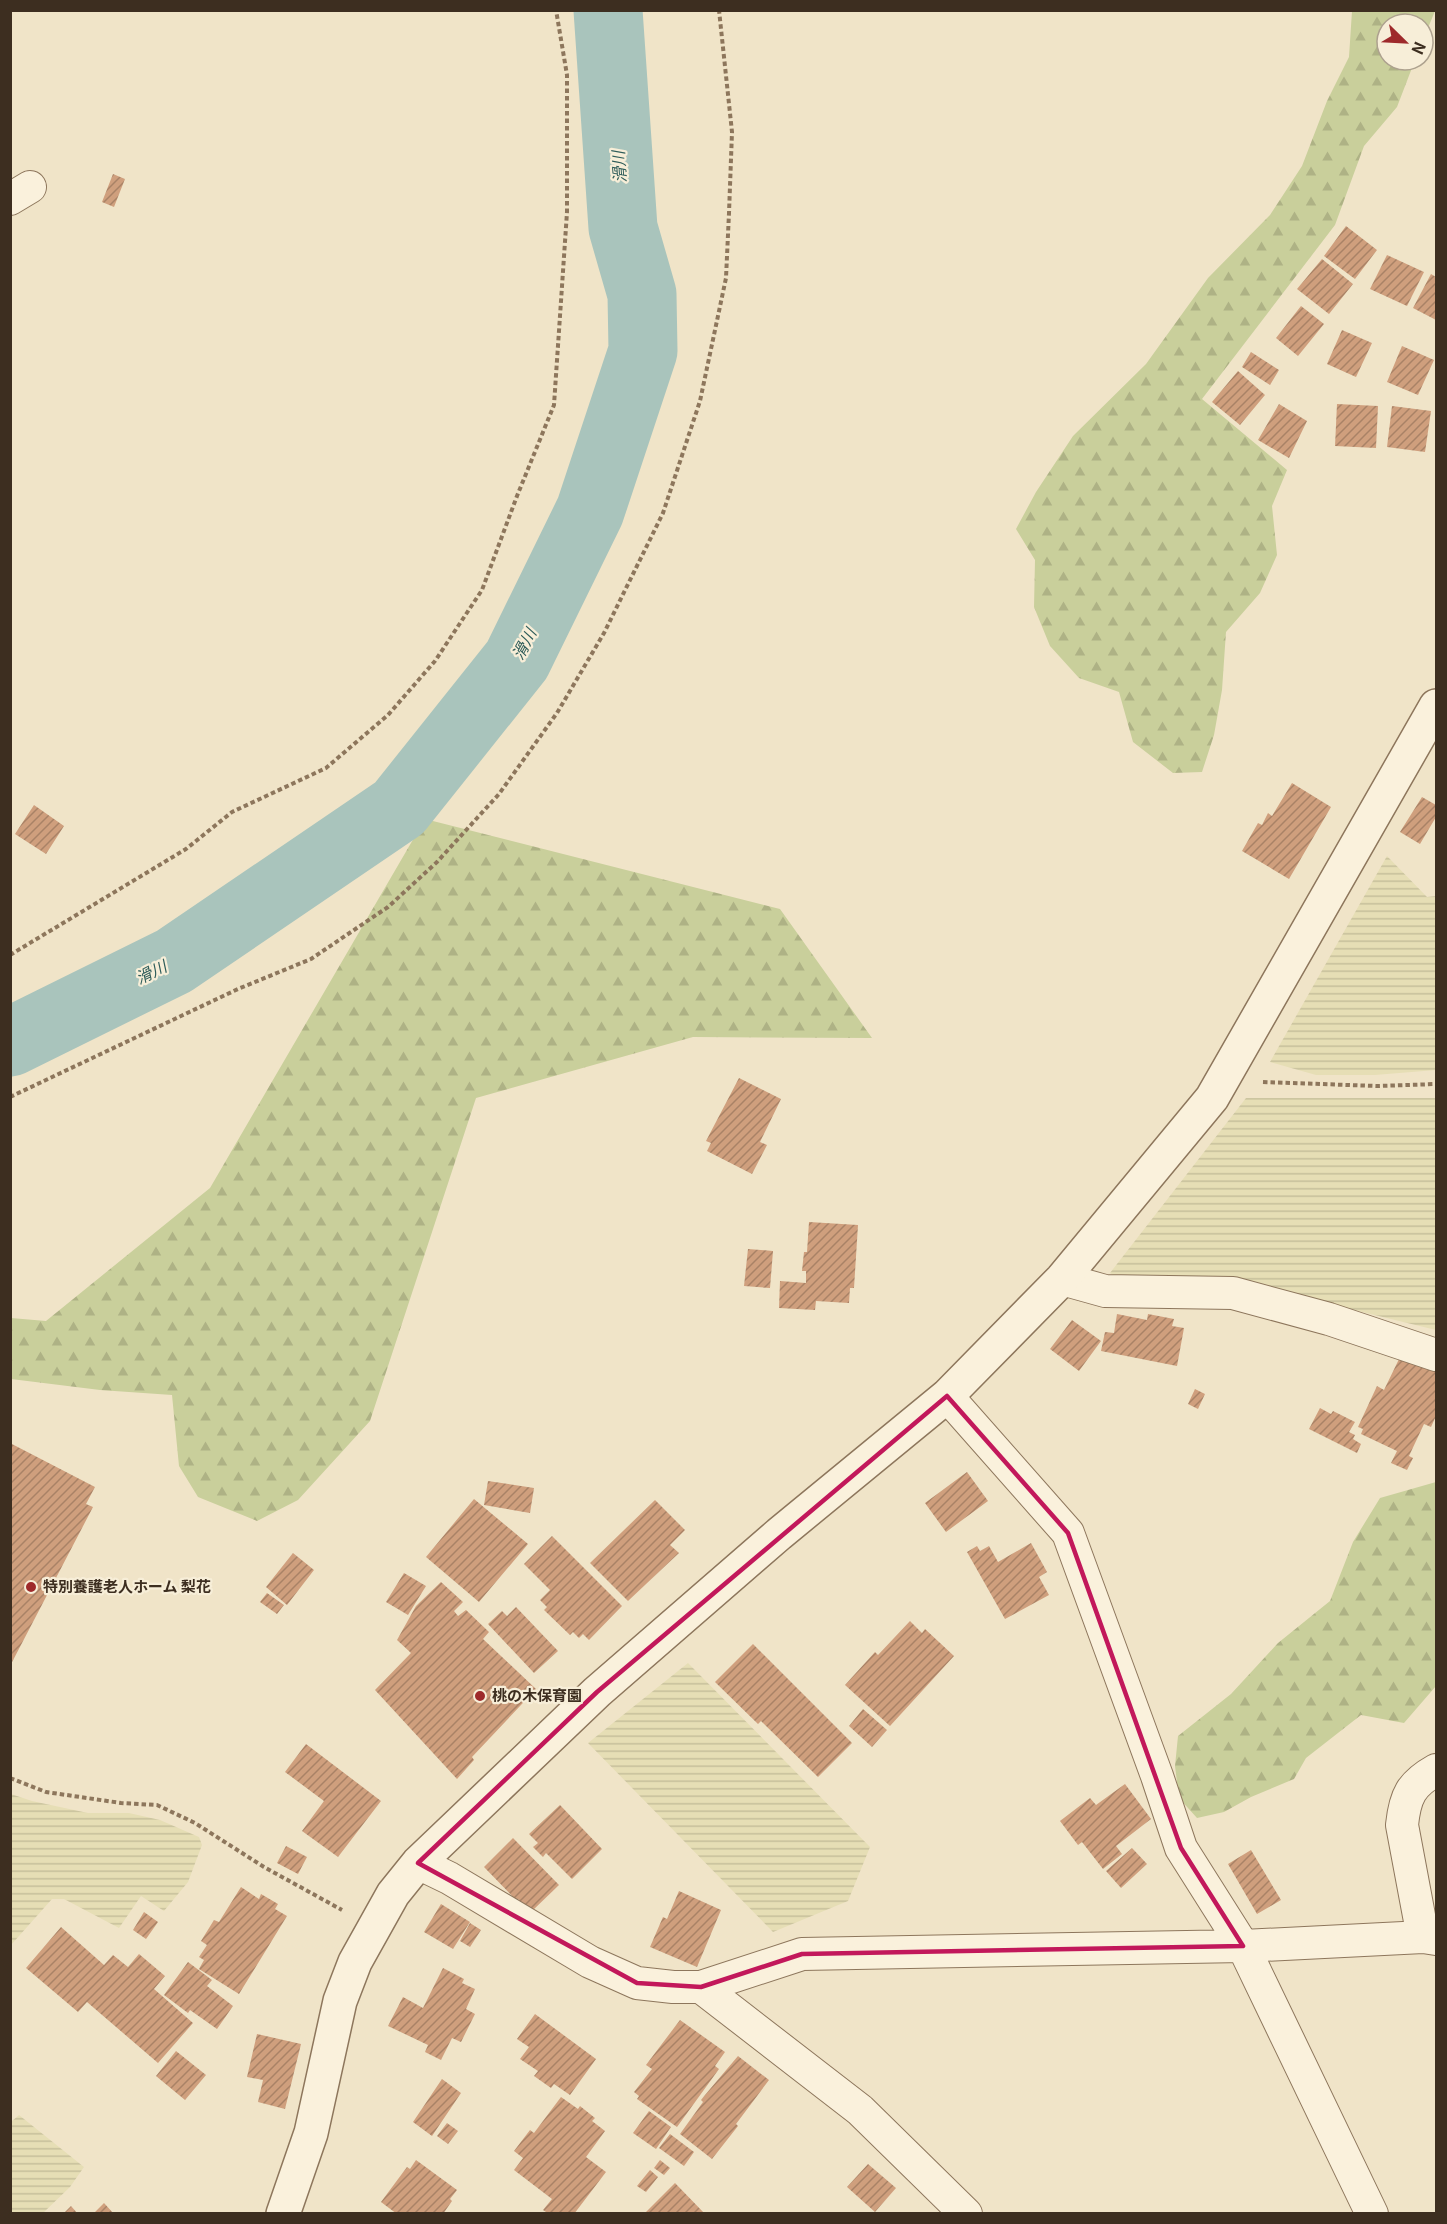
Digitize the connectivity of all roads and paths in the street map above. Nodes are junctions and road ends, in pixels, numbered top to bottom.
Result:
1 (556, 10) edge
2 (719, 10) edge
3 (1437, 706) edge
4 (10, 955) edge
5 (1229, 1068) junction
6 (1437, 1084) edge
7 (10, 1097) edge
8 (1062, 1279) junction
9 (1437, 1355) edge
10 (947, 1396) junction
11 (1437, 1770) edge
12 (10, 1778) edge
13 (418, 1863) junction
14 (374, 1927) junction
15 (1430, 1938) edge
16 (1243, 1946) junction
17 (700, 1987) junction
18 (283, 2214) edge
19 (966, 2214) edge
20 (1372, 2214) edge

1 - 4 path
2 - 7 path
3 - 5 street
5 - 6 path
5 - 8 street
8 - 9 street
8 - 10 street
10 - 13 street
10 - 16 street
11 - 15 street
12 - 14 path
13 - 14 street
13 - 17 street
14 - 18 street
15 - 16 street
16 - 17 street
16 - 20 street
17 - 19 street

